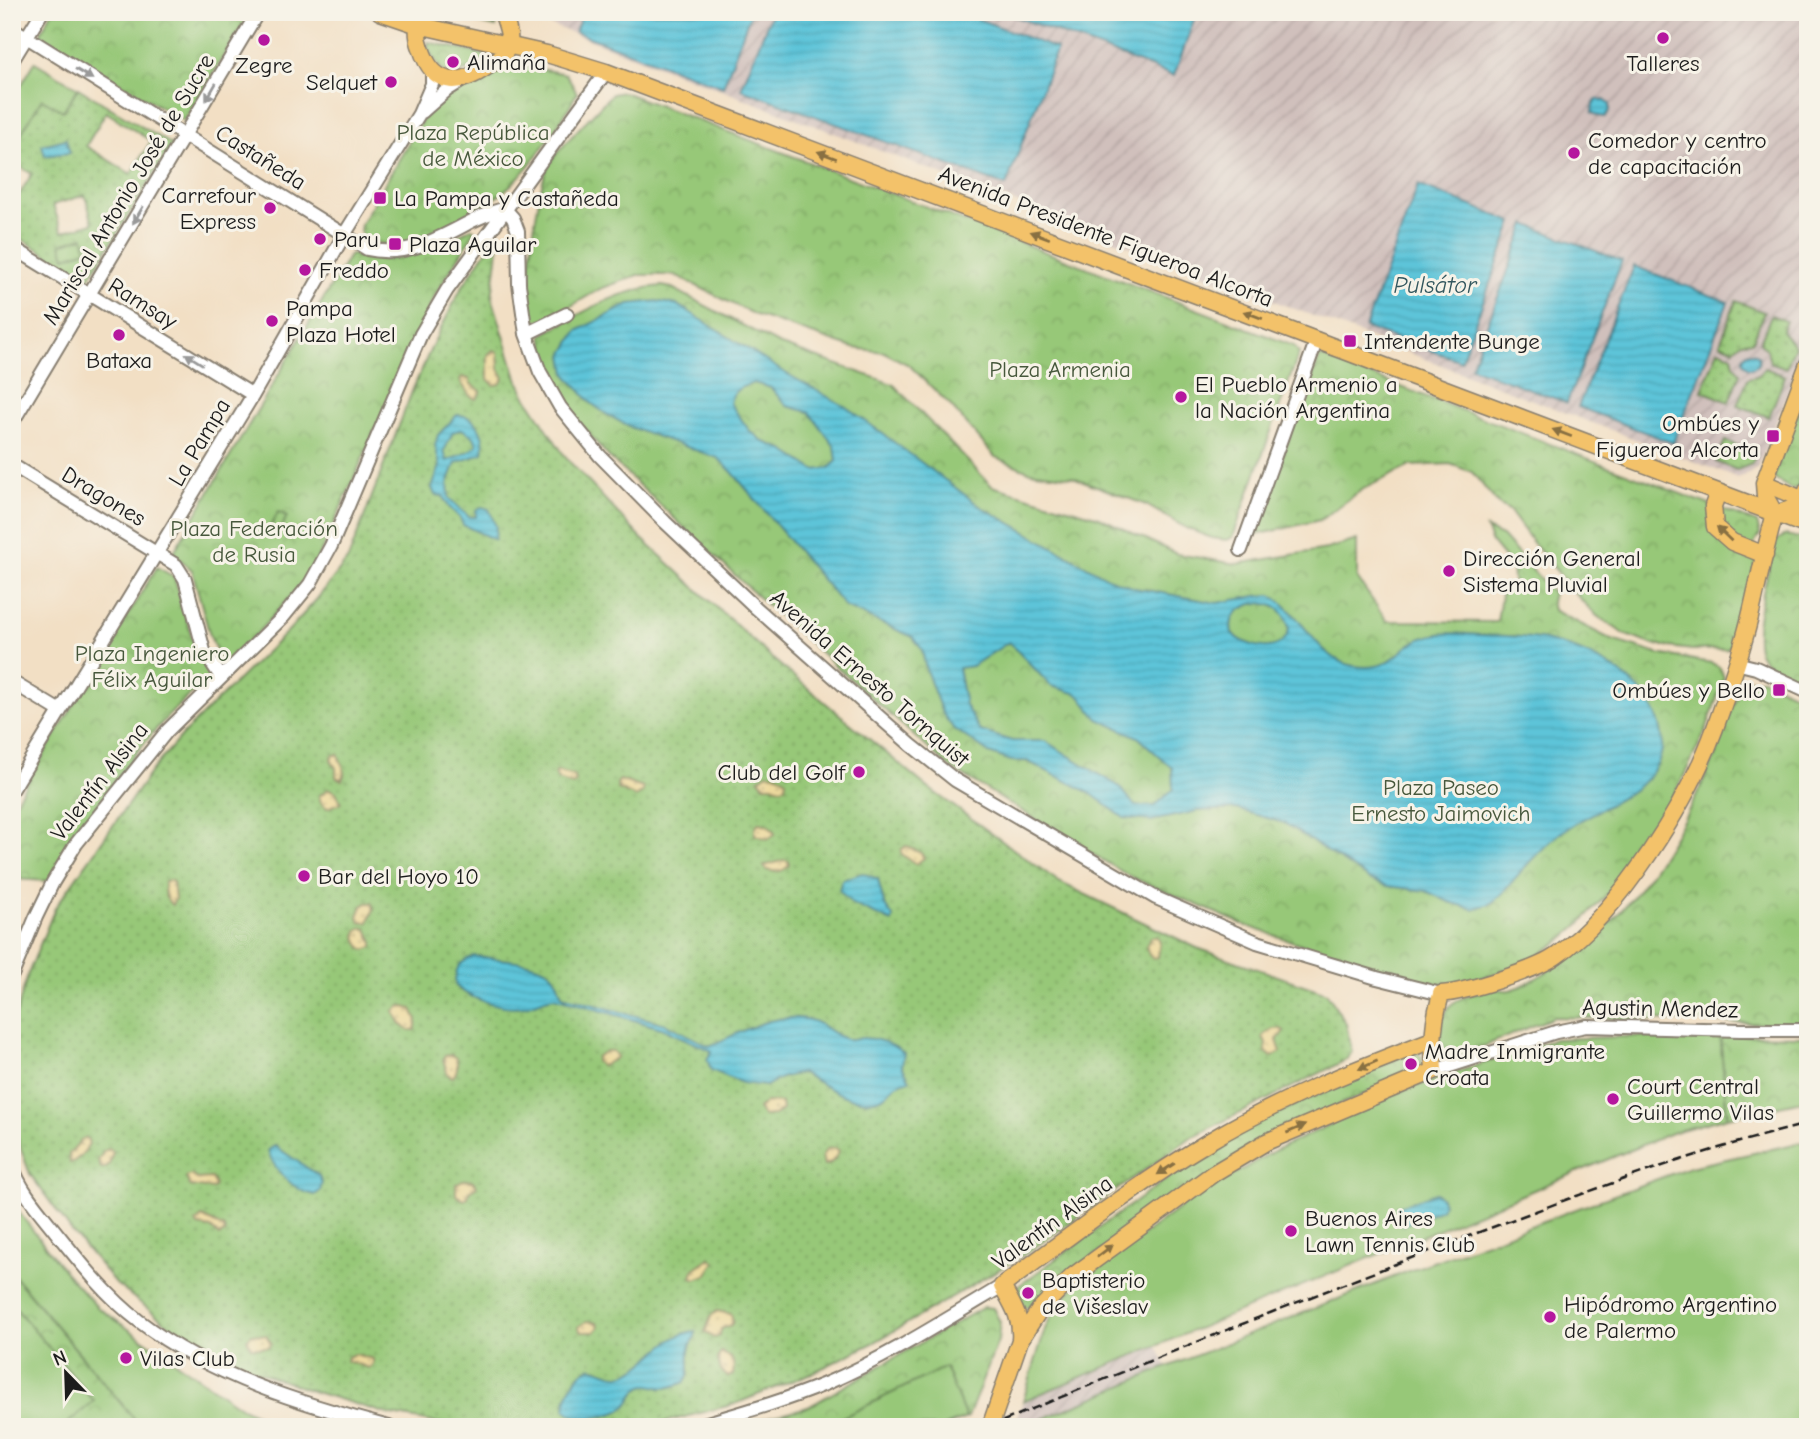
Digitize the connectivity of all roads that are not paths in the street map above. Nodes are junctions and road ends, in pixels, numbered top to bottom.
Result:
1 (42, 12) edge
2 (258, 12) edge
3 (380, 12) edge
4 (502, 12) edge
5 (421, 18) edge
6 (12, 28) edge
7 (26, 37) junction
8 (509, 45) junction
9 (12, 61) edge
10 (432, 70) junction
11 (606, 72) junction
12 (464, 79) junction
13 (419, 114) junction
14 (186, 135) junction
15 (505, 209) junction
16 (344, 235) junction
17 (12, 247) edge
18 (90, 295) junction
19 (567, 314) dead end
20 (526, 334) junction
21 (1317, 339) junction
22 (1808, 364) edge
23 (253, 395) junction
24 (12, 423) edge
25 (12, 465) edge
26 (1764, 483) junction
27 (1717, 492) junction
28 (1806, 495) edge
29 (1775, 514) junction
30 (1808, 526) edge
31 (1241, 550) dead end
32 (157, 553) junction
33 (1765, 555) junction
34 (1736, 663) junction
35 (221, 677) junction
36 (12, 682) edge
37 (1808, 692) edge
38 (61, 711) junction
39 (12, 790) edge
40 (12, 975) edge
41 (1441, 994) junction
42 (1808, 1030) edge
43 (1432, 1040) junction
44 (1434, 1071) junction
45 (13, 1170) edge
46 (1002, 1286) junction
47 (1014, 1307) junction
48 (1040, 1309) junction
49 (1020, 1340) junction
50 (388, 1427) edge
51 (693, 1427) edge
52 (990, 1427) edge

1 - 7 street
2 -> 14 street, Mariscal Antonio José de Sucre
3 - 5 main road, Avenida Presidente Figueroa Alcorta
4 - 8 main road
5 - 8 main road, Avenida Presidente Figueroa Alcorta
5 - 10 main road
6 - 7 street, Castañeda
7 - 9 street
7 -> 14 street, Castañeda
8 - 11 main road, Avenida Presidente Figueroa Alcorta
8 - 12 main road
10 - 12 main road
10 - 13 street, La Pampa
11 - 15 street, Valentín Alsina
21 -> 11 main road, Avenida Presidente Figueroa Alcorta
12 - 13 street, La Pampa
13 - 16 street, La Pampa
14 - 16 street, Castañeda
14 -> 18 street, Mariscal Antonio José de Sucre
15 - 16 street, Castañeda
15 - 20 street, Avenida Ernesto Tornquist
15 - 35 street, Valentín Alsina
16 - 23 street, La Pampa
17 - 18 street, Ramsay
23 -> 18 street, Ramsay
18 - 24 street, Mariscal Antonio José de Sucre
19 - 20 street
20 - 41 street, Avenida Ernesto Tornquist
27 -> 21 main road, Avenida Presidente Figueroa Alcorta
21 - 31 street
22 - 26 main road
23 - 32 street, La Pampa
25 - 32 street, Dragones
26 - 28 main road
26 - 29 main road
27 - 29 main road, Avenida Presidente Figueroa Alcorta
33 -> 27 main road
28 - 29 main road
29 - 30 main road, Avenida Presidente Figueroa Alcorta
29 - 33 main road
32 - 35 street, Dragones
32 - 38 street, La Pampa
33 - 34 main road
34 - 37 street
34 - 41 main road
35 - 40 street, Valentín Alsina
36 - 38 street
38 - 39 street, La Pampa
41 - 43 main road
42 - 44 street, Agustin Mendez
43 - 44 main road
43 -> 46 main road, Valentín Alsina
48 -> 44 main road
45 - 50 street
46 - 47 main road
46 - 51 street, Valentín Alsina
47 - 48 main road
47 - 49 main road
48 - 49 main road
49 - 52 main road

